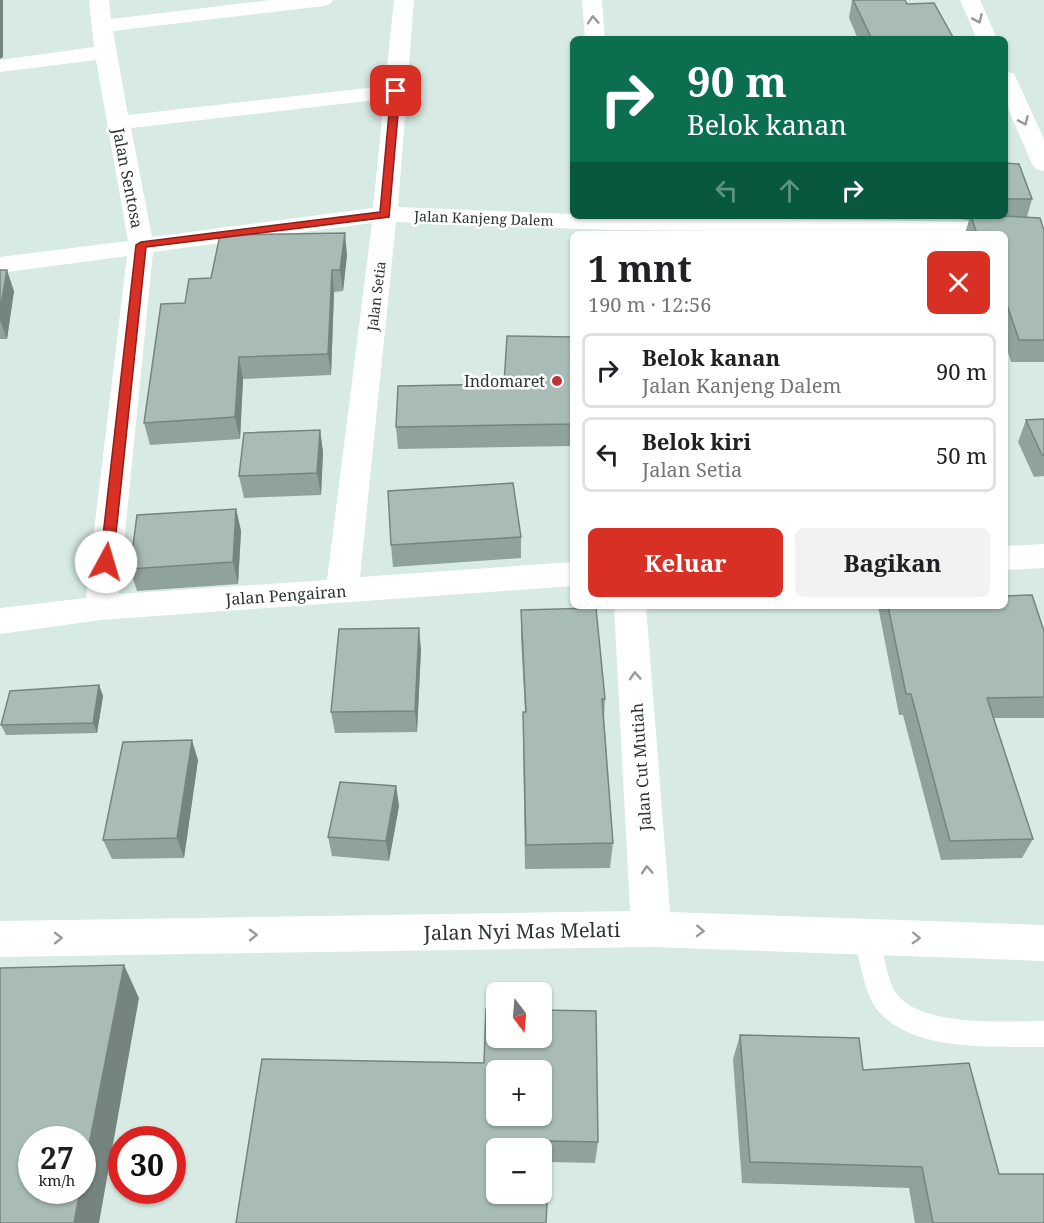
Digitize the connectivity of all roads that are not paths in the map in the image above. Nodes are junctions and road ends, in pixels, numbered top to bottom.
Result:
1 (99, 0) edge
2 (323, 0) edge
3 (404, 0) edge
4 (592, 0) edge
5 (970, 0) edge
6 (595, 36) edge
7 (986, 36) edge
8 (103, 39) junction
9 (0, 66) edge
10 (1008, 85) edge
11 (396, 91) junction
12 (118, 123) junction
13 (1044, 164) edge
14 (385, 214) junction
15 (609, 224) edge
16 (1044, 230) edge
17 (141, 245) junction
18 (0, 265) edge
19 (1044, 556) edge
20 (1008, 558) edge
21 (570, 574) edge
22 (342, 591) junction
23 (101, 608) junction
24 (630, 609) edge
25 (0, 621) edge
26 (651, 929) junction
27 (867, 936) junction
28 (0, 939) edge
29 (1044, 943) edge
30 (1044, 1034) edge

1 - 8 street, Jalan Sentosa
2 - 8 street
3 - 11 street, Jalan Setia
6 -> 4 street
5 -> 7 street
8 - 9 street
8 - 12 street, Jalan Sentosa
10 -> 13 street
11 - 12 street
11 - 14 street, Jalan Setia
12 - 17 street, Jalan Sentosa
14 - 15 street, Jalan Kanjeng Dalem
14 - 17 street, Jalan Kanjeng Dalem
14 - 22 street, Jalan Setia
15 - 16 street, Jalan Kanjeng Dalem
17 - 18 street, Jalan Kanjeng Dalem
17 - 23 street, Jalan Sentosa
19 - 20 street
21 - 22 street, Jalan Pengairan
22 - 23 street, Jalan Pengairan
23 - 25 street, Jalan Pengairan
26 -> 24 street, Jalan Cut Mutiah
26 -> 27 street, Jalan Nyi Mas Melati
28 -> 26 street, Jalan Nyi Mas Melati
27 -> 29 street, Jalan Nyi Mas Melati
27 - 30 lane

